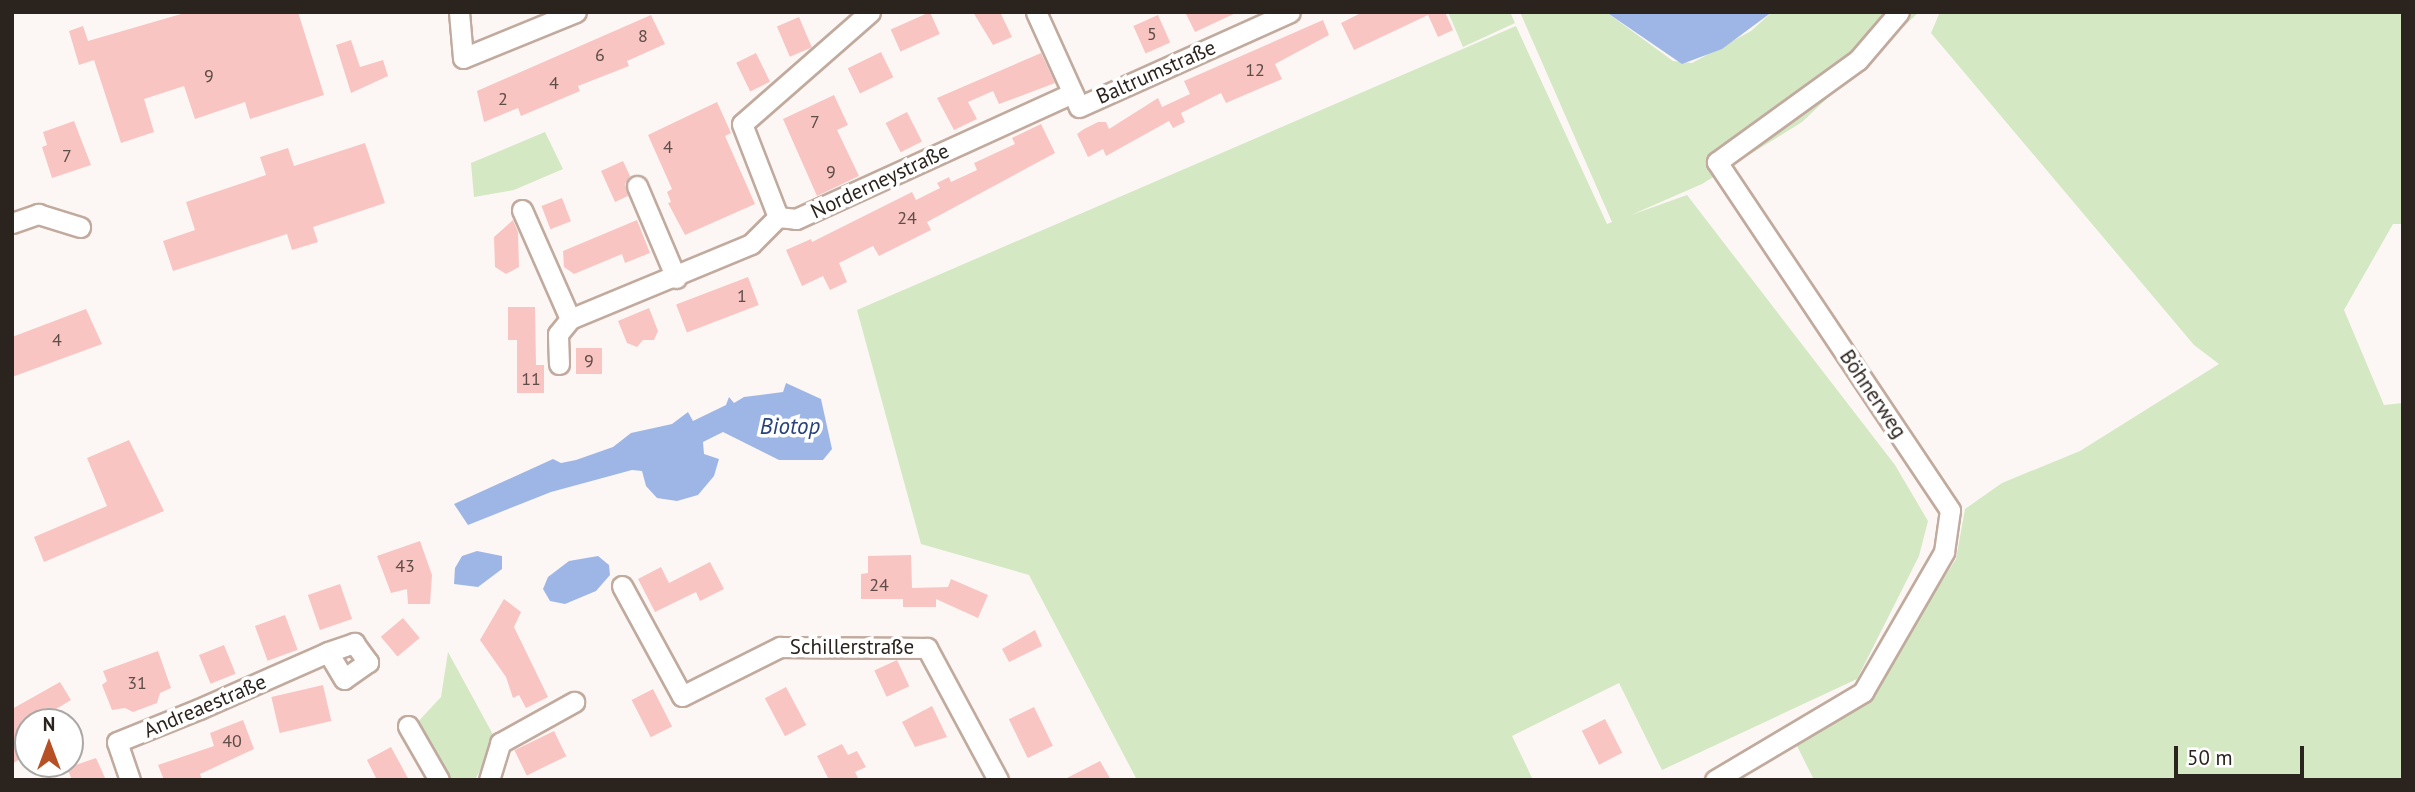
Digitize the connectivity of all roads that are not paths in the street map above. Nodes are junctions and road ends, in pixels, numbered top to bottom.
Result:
1 (459, 12) edge
2 (576, 12) edge
3 (870, 12) edge
4 (1036, 12) edge
5 (1290, 12) edge
6 (1899, 12) edge
7 (1072, 93) junction
8 (637, 186) dead end
9 (522, 210) dead end
10 (778, 217) junction
11 (12, 223) edge
12 (80, 228) dead end
13 (676, 278) junction
14 (570, 319) junction
15 (559, 364) dead end
16 (622, 586) dead end
17 (328, 652) dead end
18 (574, 702) dead end
19 (408, 726) dead end
20 (130, 780) edge
21 (439, 780) edge
22 (489, 780) edge
23 (998, 780) edge
24 (1715, 780) edge

1 - 2 street
3 - 10 street
4 - 7 street, Baltrumstraße
5 - 7 street, Baltrumstraße
6 - 24 street, Böhnerweg
7 - 10 street, Norderneystraße
8 - 13 street
9 - 14 street
10 - 13 street
11 - 12 street
13 - 14 street
14 - 15 street
16 - 23 street, Schillerstraße
17 - 20 street, Andreaestraße
18 - 22 street
19 - 21 street

